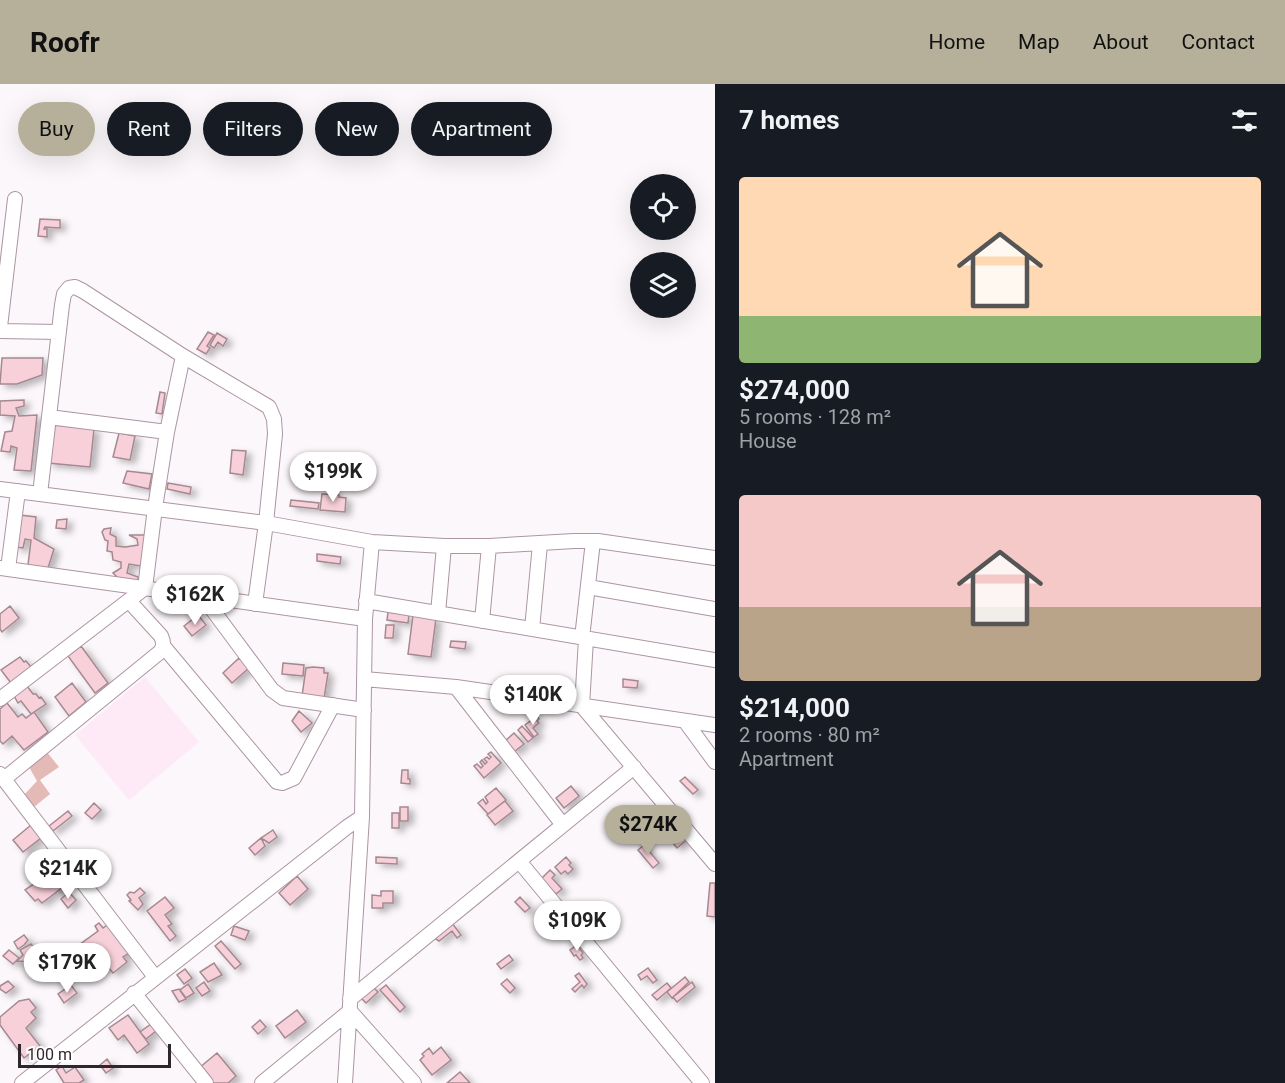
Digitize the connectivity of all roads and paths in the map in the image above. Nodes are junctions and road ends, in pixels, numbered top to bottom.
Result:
1 (15, 199) dead end
2 (0, 329) edge
3 (59, 332) junction
4 (183, 356) junction
5 (49, 417) junction
6 (167, 432) junction
7 (0, 489) edge
8 (18, 491) junction
9 (40, 494) junction
10 (155, 507) junction
11 (266, 523) junction
12 (593, 541) junction
13 (372, 542) junction
14 (540, 544) junction
15 (444, 546) junction
16 (489, 546) junction
17 (715, 558) edge
18 (4, 569) edge
19 (588, 587) junction
20 (145, 588) junction
21 (203, 597) junction
22 (129, 601) junction
23 (366, 601) junction
24 (255, 603) junction
25 (715, 609) edge
26 (438, 613) junction
27 (365, 619) junction
28 (482, 621) junction
29 (532, 630) junction
30 (584, 638) junction
31 (164, 646) junction
32 (715, 660) edge
33 (364, 679) junction
34 (456, 687) junction
35 (2, 691) edge
36 (333, 705) junction
37 (582, 706) junction
38 (364, 710) junction
39 (685, 721) junction
40 (715, 725) edge
41 (715, 762) edge
42 (634, 767) junction
43 (2, 776) edge
44 (362, 817) junction
45 (563, 825) junction
46 (519, 861) junction
47 (715, 864) edge
48 (155, 977) junction
49 (134, 993) junction
50 (350, 1005) junction
51 (22, 1083) edge
52 (206, 1083) edge
53 (262, 1083) edge
54 (345, 1083) edge
55 (414, 1083) edge
56 (702, 1083) edge

1 - 2 street
2 - 3 street
3 - 4 street
3 - 5 street
4 - 6 street
4 - 11 street
5 - 6 street
5 - 9 street
6 - 10 street
7 - 8 street
8 - 9 street
8 - 18 street
9 - 10 street
10 - 11 street
10 - 20 street
11 - 13 street
11 - 24 street
12 - 14 street
12 - 17 street
12 - 19 street
13 - 15 street
13 - 23 street
14 - 16 street
14 - 29 street
15 - 16 street
15 - 26 street
16 - 28 street
18 - 20 street
19 - 25 street
19 - 30 street
20 - 21 street
20 - 22 street
21 - 24 street
21 - 36 street
22 - 31 street
22 - 35 street
23 - 26 street
23 - 27 street
24 - 27 street
26 - 28 street
27 - 33 street
28 - 29 street
29 - 30 street
30 - 32 street
30 - 37 street
31 - 36 street
31 - 43 street
33 - 34 street
33 - 38 street
34 - 37 street
34 - 45 street
36 - 38 street
37 - 39 street
37 - 42 street
38 - 44 street
39 - 40 street
39 - 41 street
42 - 45 street
42 - 47 street
43 - 48 street
44 - 48 street
44 - 50 street
45 - 46 street
46 - 50 street
46 - 56 street
48 - 49 street
49 - 51 street
49 - 52 street
50 - 53 street
50 - 54 street
50 - 55 street

